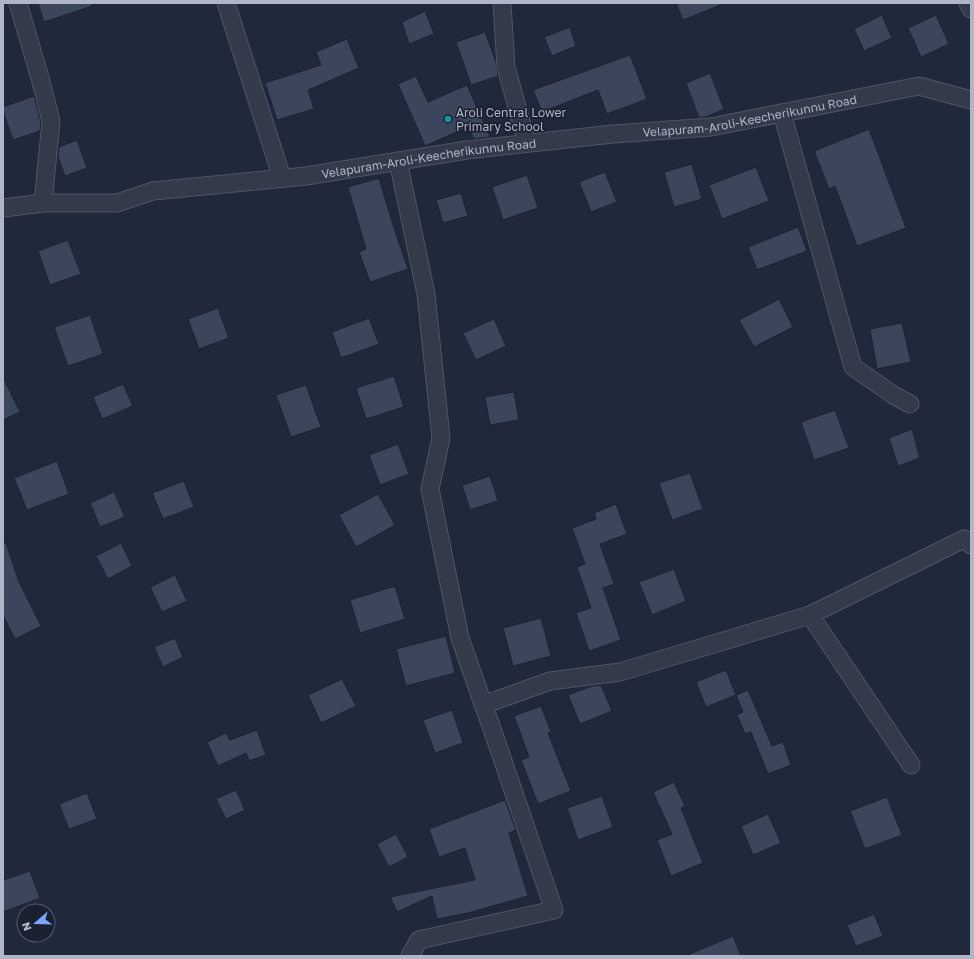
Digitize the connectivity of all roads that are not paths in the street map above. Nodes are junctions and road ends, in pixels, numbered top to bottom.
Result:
1 (18, 3) edge
2 (226, 3) edge
3 (502, 3) edge
4 (968, 3) edge
5 (971, 8) edge
6 (971, 100) edge
7 (782, 113) junction
8 (527, 143) junction
9 (398, 161) junction
10 (282, 178) junction
11 (43, 203) junction
12 (3, 208) edge
13 (910, 404) dead end
14 (971, 545) edge
15 (810, 615) junction
16 (483, 705) junction
17 (912, 764) dead end
18 (410, 956) edge

1 - 11 street
2 - 10 street
3 - 8 street
4 - 5 street
6 - 7 street, Velapuram-Aroli-Keecherikunnu Road
7 - 8 street, Velapuram-Aroli-Keecherikunnu Road
7 - 13 street
8 - 9 street, Velapuram-Aroli-Keecherikunnu Road
9 - 10 street, Velapuram-Aroli-Keecherikunnu Road
9 - 16 street
10 - 11 street, Velapuram-Aroli-Keecherikunnu Road
11 - 12 street, Velapuram-Aroli-Keecherikunnu Road
14 - 15 street
15 - 16 street
15 - 17 street
16 - 18 street

